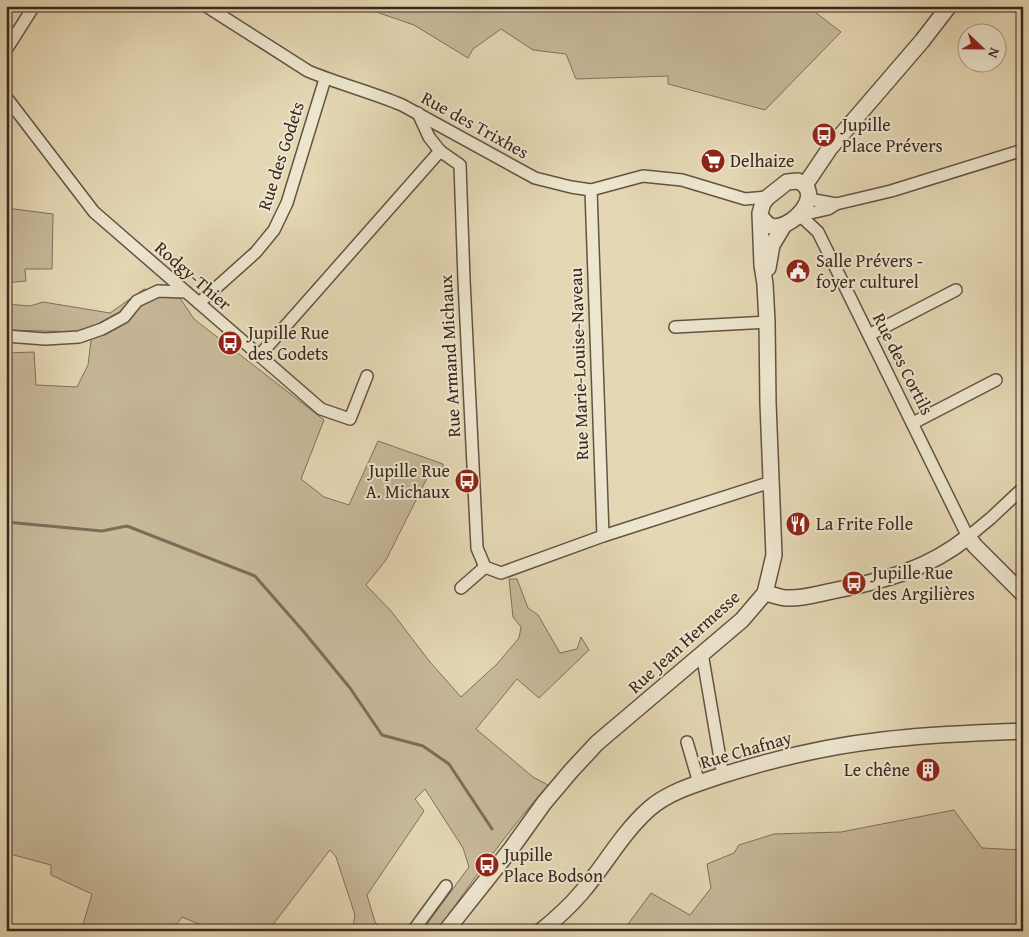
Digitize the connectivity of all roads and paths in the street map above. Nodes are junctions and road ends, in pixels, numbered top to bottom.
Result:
1 (34, 6) edge
2 (206, 6) edge
3 (949, 6) edge
4 (6, 50) edge
5 (325, 79) junction
6 (6, 97) edge
7 (418, 113) junction
8 (1023, 150) edge
9 (440, 151) junction
10 (803, 188) junction
11 (591, 190) junction
12 (768, 197) junction
13 (745, 199) junction
14 (836, 204) junction
15 (760, 214) junction
16 (793, 218) junction
17 (765, 284) junction
18 (956, 290) dead end
19 (186, 292) junction
20 (199, 303) junction
21 (767, 322) junction
22 (675, 327) dead end
23 (869, 335) junction
24 (6, 336) edge
25 (259, 356) junction
26 (367, 376) dead end
27 (996, 380) dead end
28 (914, 423) junction
29 (772, 482) junction
30 (1023, 488) edge
31 (602, 536) junction
32 (968, 536) junction
33 (485, 567) junction
34 (461, 588) dead end
35 (765, 593) junction
36 (1023, 594) edge
37 (702, 653) junction
38 (1023, 731) edge
39 (687, 742) dead end
40 (722, 776) junction
41 (699, 783) junction
42 (446, 886) dead end
43 (413, 931) edge
44 (446, 931) edge
45 (541, 931) edge

1 - 4 street
2 - 5 street, Rue des Trixhes
3 - 10 street, Rue Jean Hermesse
5 - 7 street, Rue des Trixhes
5 - 20 street, Rue des Godets
6 - 19 street, Rodgy-Thier
7 - 9 street, Rue Armand Michaux
7 - 11 street, Rue des Trixhes
8 - 14 street
9 - 25 street
9 - 33 street, Rue Armand Michaux
10 - 12 street
10 - 14 street
10 - 16 street, Rue Jean Hermesse
11 - 13 street, Rue des Trixhes
11 - 31 street, Rue Marie-Louise-Naveau
12 - 13 street, Rue des Trixhes
12 - 15 street
13 - 15 street, Rue des Trixhes
14 - 16 street
15 - 16 street
15 - 17 street, Rue Jean Hermesse
16 - 17 street, Rue Jean Hermesse
16 - 23 street, Rue des Cortils
17 - 21 street, Rue Jean Hermesse
18 - 23 street
19 - 20 street, Rodgy-Thier
19 - 24 street
20 - 25 street, Rodgy-Thier
21 - 22 street
21 - 29 street, Rue Jean Hermesse
23 - 28 street, Rue des Cortils
25 - 26 street, Rodgy-Thier
27 - 28 street
28 - 32 street, Rue des Cortils
29 - 31 street
29 - 35 street, Rue Jean Hermesse
30 - 32 street
31 - 33 street
32 - 35 street
32 - 36 street
33 - 34 street
35 - 37 street, Rue Jean Hermesse
37 - 40 street
37 - 44 street, Rue Jean Hermesse
38 - 40 street, Rue Chafnay
39 - 41 street
40 - 41 street, Rue Chafnay
41 - 45 street, Rue Chafnay
42 - 43 street

